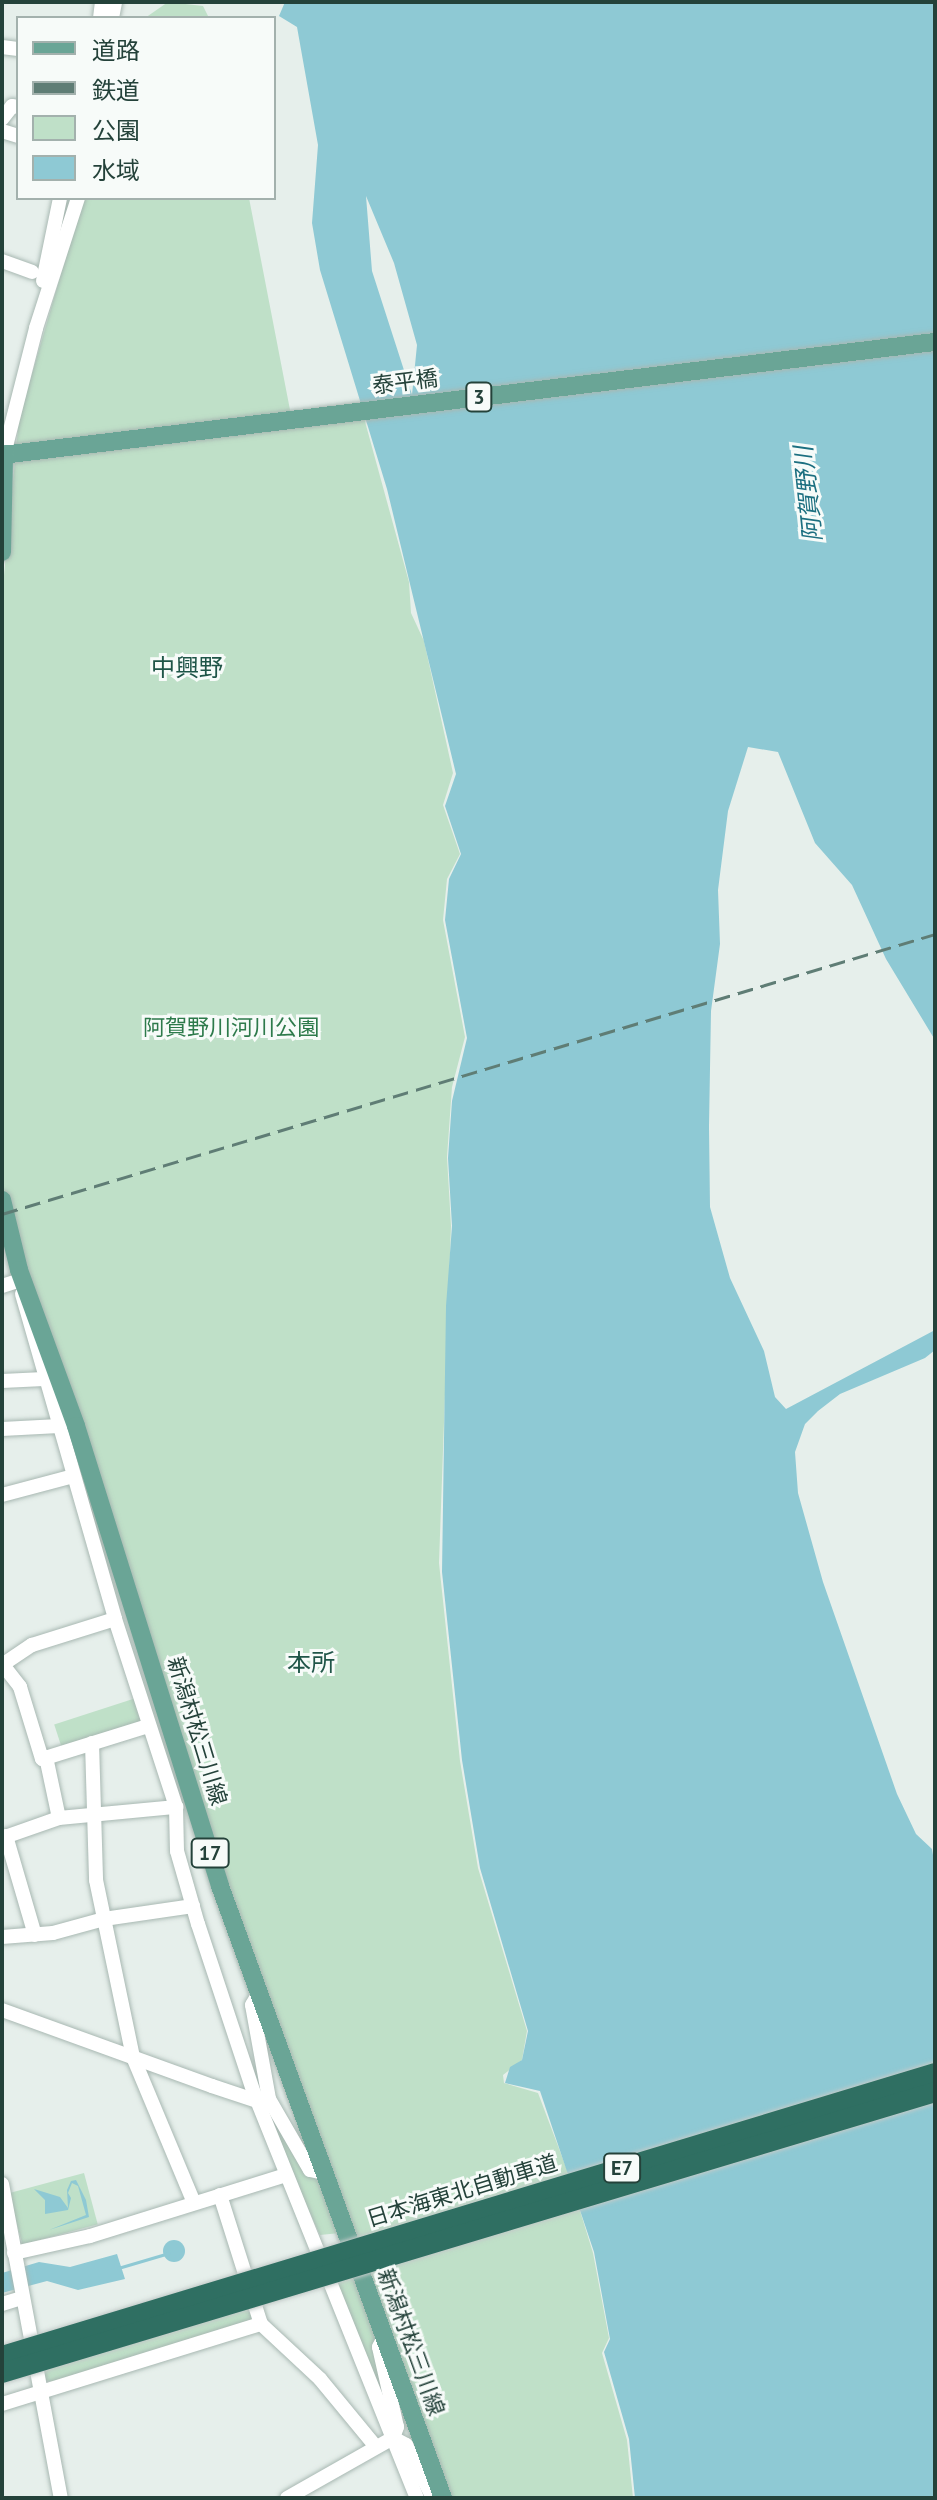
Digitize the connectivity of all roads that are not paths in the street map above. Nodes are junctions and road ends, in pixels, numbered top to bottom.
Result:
1 (16, 107) edge
2 (2, 119) edge
3 (60, 200) edge
4 (77, 200) edge
5 (2, 261) edge
6 (32, 272) dead end
7 (39, 317) junction
8 (935, 342) edge
9 (3, 454) edge
10 (4, 498) edge
11 (2, 552) edge
12 (2, 1200) edge
13 (20, 1275) junction
14 (2, 1286) edge
15 (44, 1379) junction
16 (2, 1381) edge
17 (59, 1426) junction
18 (2, 1429) edge
19 (74, 1476) junction
20 (2, 1495) edge
21 (115, 1619) junction
22 (3, 1665) edge
23 (148, 1726) junction
24 (92, 1743) junction
25 (46, 1757) junction
26 (176, 1807) junction
27 (92, 1816) junction
28 (59, 1818) junction
29 (4, 1837) edge
30 (193, 1906) junction
31 (104, 1919) junction
32 (35, 1935) junction
33 (2, 1937) edge
34 (259, 1993) junction
35 (2, 2010) edge
36 (133, 2057) junction
37 (935, 2073) edge
38 (935, 2092) edge
39 (263, 2100) junction
40 (324, 2173) junction
41 (286, 2175) junction
42 (2, 2184) edge
43 (220, 2195) junction
44 (194, 2203) junction
45 (9, 2247) edge
46 (22, 2298) junction
47 (2, 2304) edge
48 (261, 2324) junction
49 (384, 2337) junction
50 (2, 2356) edge
51 (2, 2373) edge
52 (41, 2392) junction
53 (2, 2404) edge
54 (393, 2438) junction
55 (376, 2447) junction
56 (61, 2498) edge
57 (287, 2498) edge
58 (417, 2498) edge
59 (433, 2498) edge
60 (443, 2498) edge

1 - 2 street
3 - 7 street
4 - 7 street
5 - 6 street
7 - 9 street
8 - 9 main road, 泰平橋 / 3
9 - 10 main road
10 - 11 main road
12 - 13 main road, 新潟村松三川線 / 17
13 - 14 street
13 - 15 street
13 - 34 main road, 新潟村松三川線 / 17
15 - 16 street
15 - 17 street
17 - 18 street
17 - 19 street
19 - 20 street
19 - 21 street
21 - 22 street
21 - 23 street
22 - 25 street
23 - 24 street
23 - 26 street
24 - 25 street
24 - 27 street
25 - 28 street
26 - 27 street
26 - 30 street
27 - 28 street
27 - 31 street
28 - 29 street
29 - 32 street
30 - 31 street
30 - 39 street
31 - 32 street
31 - 36 street
32 - 33 street
34 - 39 street
34 - 40 main road, 新潟村松三川線 / 17
35 - 36 street
36 - 39 street
36 - 44 street
37 - 50 highway, 日本海東北自動車道 / E7, bridge
38 - 51 highway, 日本海東北自動車道 / E7, bridge
39 - 40 street
39 - 41 street
40 - 49 main road, 新潟村松三川線 / 17
41 - 43 street
41 - 54 street
42 - 45 street
43 - 44 street
43 - 48 street
44 - 45 street
45 - 46 street
46 - 47 street
46 - 52 street
48 - 52 street
48 - 55 street
49 - 54 street
49 - 60 main road, 新潟村松三川線 / 17
52 - 53 street
52 - 56 street
54 - 55 street
54 - 58 street
54 - 59 street
55 - 57 street

